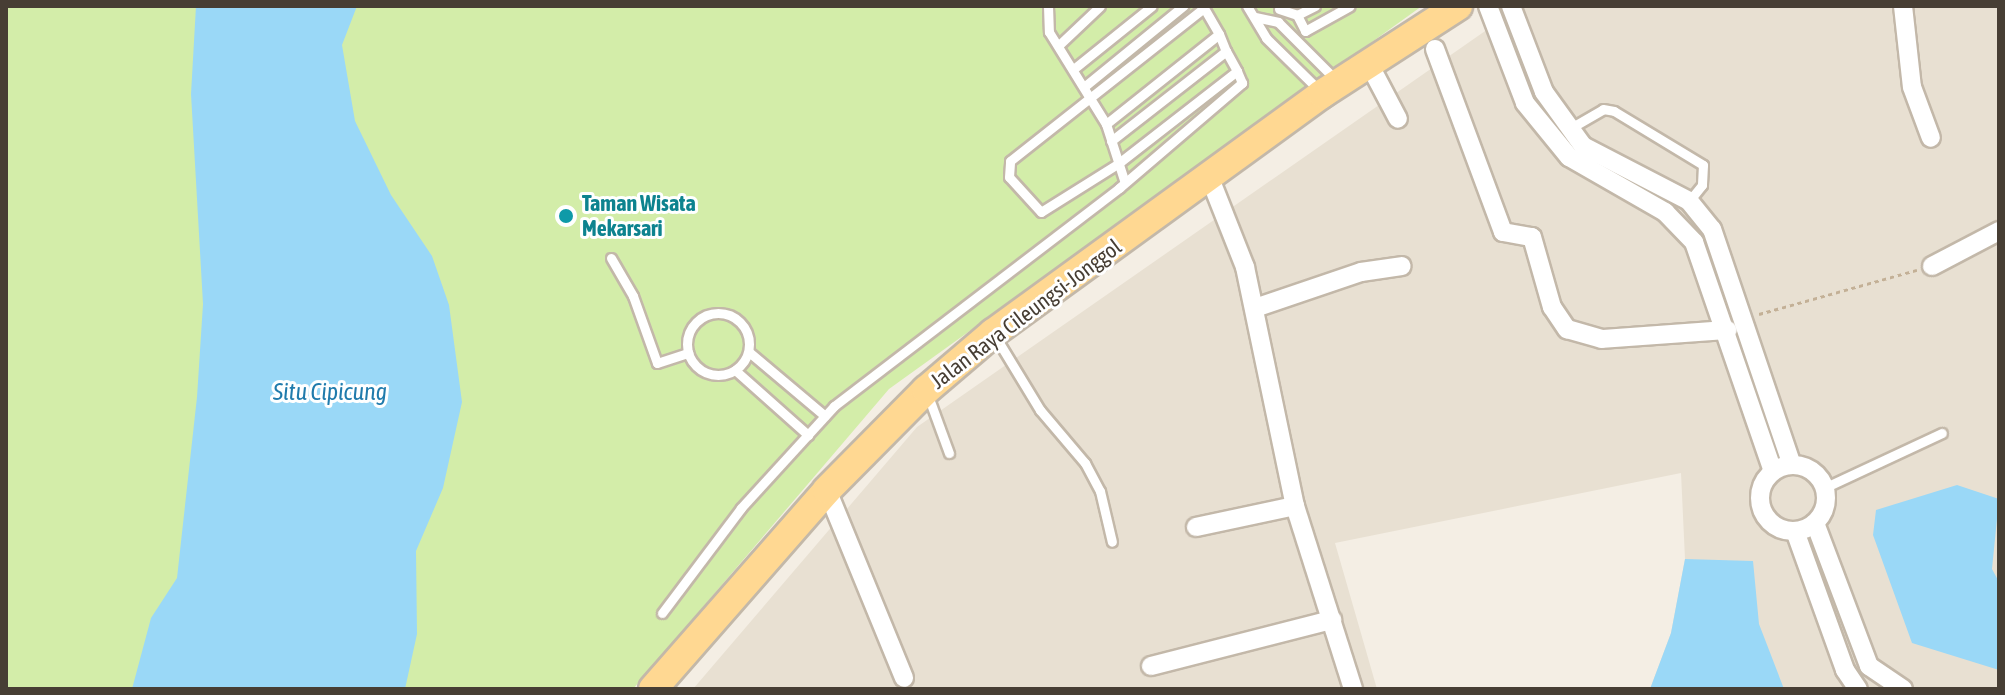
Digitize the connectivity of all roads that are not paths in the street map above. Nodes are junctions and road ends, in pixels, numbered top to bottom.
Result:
1 (1048, 6) edge
2 (1100, 6) edge
3 (1152, 6) edge
4 (1183, 6) edge
5 (1247, 6) edge
6 (1315, 6) edge
7 (1350, 6) edge
8 (1458, 6) edge
9 (1488, 6) edge
10 (1511, 6) edge
11 (1903, 6) edge
12 (1203, 7) edge
13 (1279, 7) edge
14 (1297, 15) junction
15 (1255, 17) junction
16 (1219, 34) junction
17 (1060, 44) junction
18 (1435, 49) dead end
19 (1226, 51) junction
20 (1368, 62) junction
21 (1076, 67) junction
22 (1237, 71) junction
23 (1085, 86) junction
24 (1331, 88) junction
25 (1090, 98) junction
26 (1398, 119) dead end
27 (1106, 124) junction
28 (1569, 129) junction
29 (1931, 138) dead end
30 (1111, 141) junction
31 (1119, 163) junction
32 (1209, 176) junction
33 (1124, 180) junction
34 (1689, 201) junction
35 (1999, 231) edge
36 (611, 258) dead end
37 (1402, 266) dead end
38 (1932, 266) road end
39 (1255, 308) junction
40 (1728, 330) junction
41 (993, 333) junction
42 (749, 352) junction
43 (688, 353) junction
44 (735, 370) junction
45 (926, 390) junction
46 (825, 416) junction
47 (1942, 433) dead end
48 (808, 435) junction
49 (949, 453) dead end
50 (1792, 465) junction
51 (1773, 471) junction
52 (1824, 488) junction
53 (827, 490) junction
54 (1295, 506) junction
55 (1815, 523) junction
56 (1196, 527) dead end
57 (1795, 531) junction
58 (1112, 542) dead end
59 (662, 613) dead end
60 (1332, 620) junction
61 (1151, 666) dead end
62 (904, 678) dead end
63 (655, 688) edge
64 (1353, 689) edge
65 (1858, 689) edge
66 (1903, 689) edge

1 - 17 lane
2 - 17 lane
3 - 21 lane
4 - 23 lane
5 - 15 lane
6 - 14 lane
7 - 14 lane
8 - 20 main road, Jalan Raya Cileungsi-Jonggol
9 - 40 street
10 - 28 street
11 - 29 street
12 - 16 lane
12 - 25 lane
13 - 14 lane
15 - 24 lane
15 - 24 lane
16 - 19 lane
16 - 27 lane
17 - 21 lane
18 - 40 street
19 - 22 lane
19 - 30 lane
20 - 24 main road, Jalan Raya Cileungsi-Jonggol
20 - 26 street
21 - 23 lane
22 - 31 lane
22 - 33 lane
23 - 25 lane
24 - 32 main road, Jalan Raya Cileungsi-Jonggol
25 - 27 lane
25 - 31 lane
27 - 30 lane
28 - 34 street
28 - 34 lane
30 - 31 lane
31 - 33 lane
32 - 39 street
32 - 41 main road, Jalan Raya Cileungsi-Jonggol
33 - 46 lane
34 - 50 street
35 - 38 street
36 - 43 lane
37 - 39 street
39 - 54 street
40 - 51 street
41 - 45 main road, Jalan Raya Cileungsi-Jonggol
41 - 58 lane
42 - 43 lane
42 - 44 lane
42 - 46 lane
43 - 44 lane
44 - 48 lane
45 - 49 lane
45 - 53 main road, Jalan Raya Cileungsi-Jonggol
46 - 48 lane
47 - 52 lane
48 - 59 lane
50 - 51 street
50 - 52 street
51 - 57 street
52 - 55 street
53 - 62 street
53 - 63 main road, Jalan Raya Cileungsi-Jonggol
54 - 56 street
54 - 60 street
55 - 57 street
55 - 66 street
57 - 65 street
60 - 61 street
60 - 64 street

